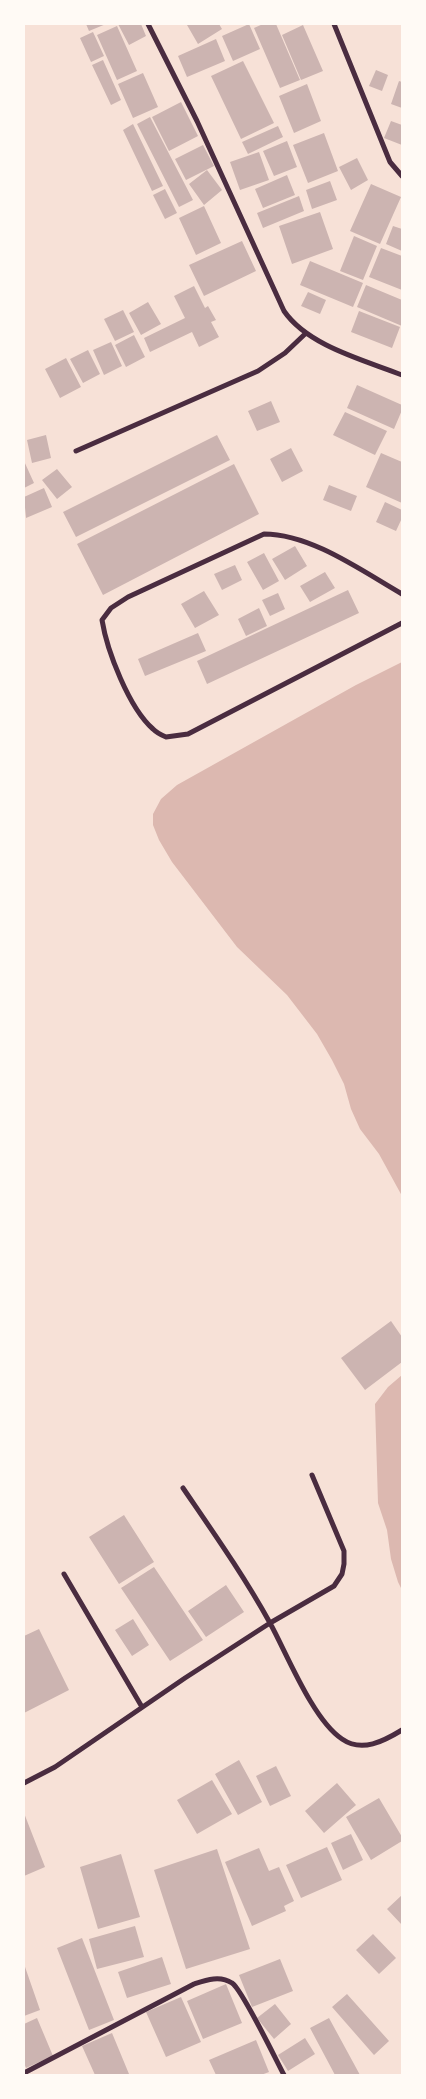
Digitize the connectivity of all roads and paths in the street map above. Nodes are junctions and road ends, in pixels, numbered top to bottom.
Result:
1 (148, 24) edge
2 (334, 24) edge
3 (402, 176) edge
4 (305, 334) junction
5 (402, 375) edge
6 (76, 451) dead end
7 (402, 594) edge
8 (402, 623) edge
9 (312, 1475) dead end
10 (183, 1488) dead end
11 (64, 1574) dead end
12 (270, 1623) junction
13 (142, 1707) junction
14 (402, 1730) edge
15 (24, 1783) edge
16 (24, 2073) edge
17 (284, 2075) edge

1 - 4 street
2 - 3 street
4 - 5 street
4 - 6 street
7 - 8 street
9 - 12 street
10 - 12 street
11 - 13 street
12 - 13 street
12 - 14 street
13 - 15 street
16 - 17 street

